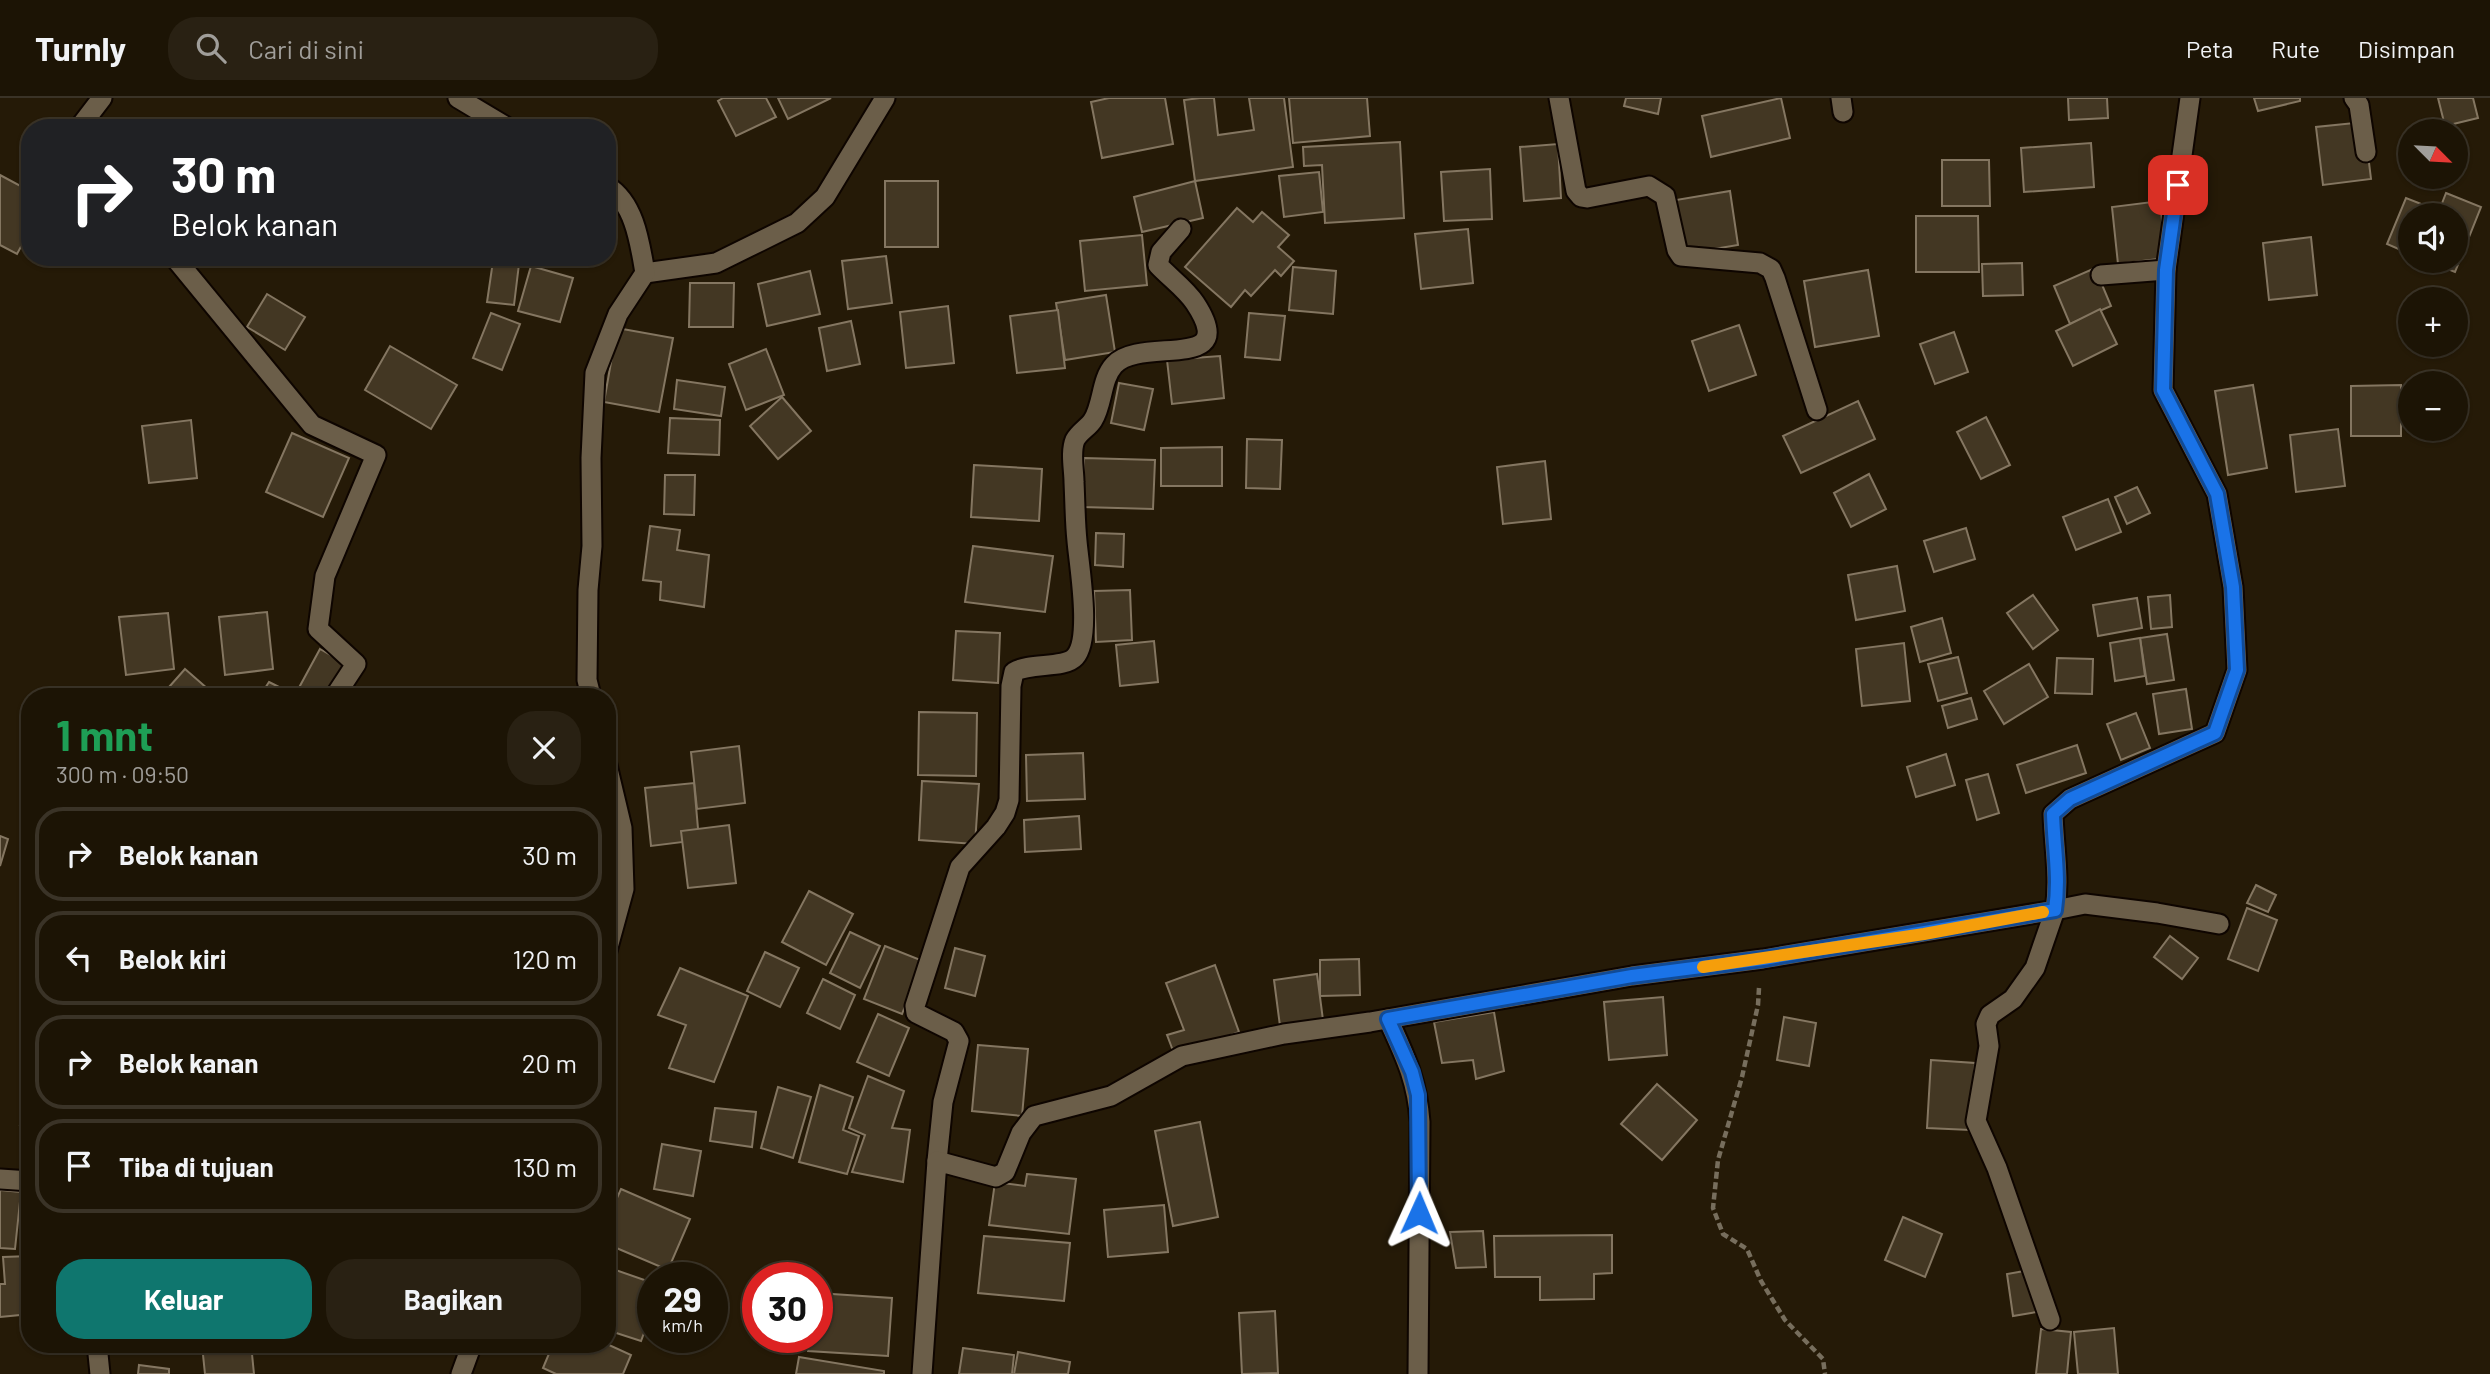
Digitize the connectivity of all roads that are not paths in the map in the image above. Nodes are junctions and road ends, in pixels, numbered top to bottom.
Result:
1 (102, 98) edge
2 (458, 98) edge
3 (885, 98) edge
4 (1559, 98) edge
5 (2190, 98) edge
6 (2354, 98) edge
7 (86, 119) edge
8 (493, 119) edge
9 (2366, 152) dead end
10 (616, 192) edge
11 (1181, 229) dead end
12 (181, 266) edge
13 (2166, 270) junction
14 (645, 273) junction
15 (2101, 275) dead end
16 (1817, 410) dead end
17 (340, 688) edge
18 (589, 688) edge
19 (616, 803) edge
20 (2055, 910) junction
21 (616, 918) edge
22 (2219, 924) dead end
23 (1388, 1019) junction
24 (937, 1161) junction
25 (0, 1179) edge
26 (21, 1180) edge
27 (2050, 1320) dead end
28 (98, 1353) edge
29 (469, 1353) edge
30 (100, 1374) edge
31 (461, 1374) edge
32 (922, 1374) edge
33 (1418, 1374) edge

1 - 7 street
2 - 8 street
3 - 14 street
4 - 16 street
5 - 13 street
6 - 9 street
10 - 14 street
11 - 24 street
12 - 17 street
13 - 15 street
13 - 20 street
14 - 18 street
19 - 21 street
20 - 22 street
20 - 23 street
20 - 27 street
23 - 24 street
23 - 33 street
24 - 32 street
25 - 26 street
28 - 30 street
29 - 31 street

